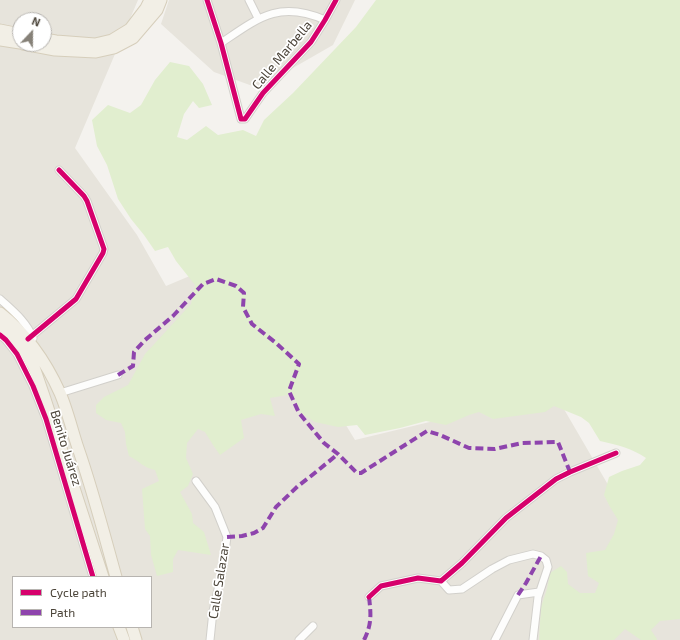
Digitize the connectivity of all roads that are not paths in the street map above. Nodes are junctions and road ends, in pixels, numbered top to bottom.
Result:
1 (150, 0) edge
2 (161, 0) edge
3 (207, 0) edge
4 (249, 0) edge
5 (336, 0) edge
6 (258, 18) junction
7 (325, 20) junction
8 (0, 30) edge
9 (12, 32) edge
10 (0, 40) edge
11 (52, 40) edge
12 (12, 42) edge
13 (221, 43) junction
14 (52, 49) edge
15 (59, 170) dead end
16 (0, 299) edge
17 (0, 313) edge
18 (0, 324) edge
19 (0, 335) edge
20 (30, 337) junction
21 (118, 375) dead end
22 (60, 393) junction
23 (616, 453) dead end
24 (196, 481) dead end
25 (93, 576) edge
26 (103, 576) edge
27 (116, 576) edge
28 (441, 581) junction
29 (539, 592) junction
30 (369, 597) dead end
31 (313, 626) dead end
32 (119, 628) edge
33 (124, 640) edge
34 (210, 640) edge
35 (299, 640) edge
36 (495, 640) edge
37 (533, 640) edge

1 - 11 main road
2 - 14 main road
3 - 13 street
4 - 6 street
5 - 7 street, Calle Marbella
6 - 7 street
6 - 13 street
7 - 13 street, Calle Marbella
8 - 9 main road
10 - 12 main road
15 - 20 street
16 - 20 street
17 - 20 main road
18 - 26 main road
19 - 25 street, Benito Juárez
20 - 22 main road
21 - 22 street
22 - 27 main road
23 - 28 street
24 - 34 street, Calle Salazar
28 - 29 street
28 - 30 street
29 - 36 street
29 - 37 street
31 - 35 street
32 - 33 main road

